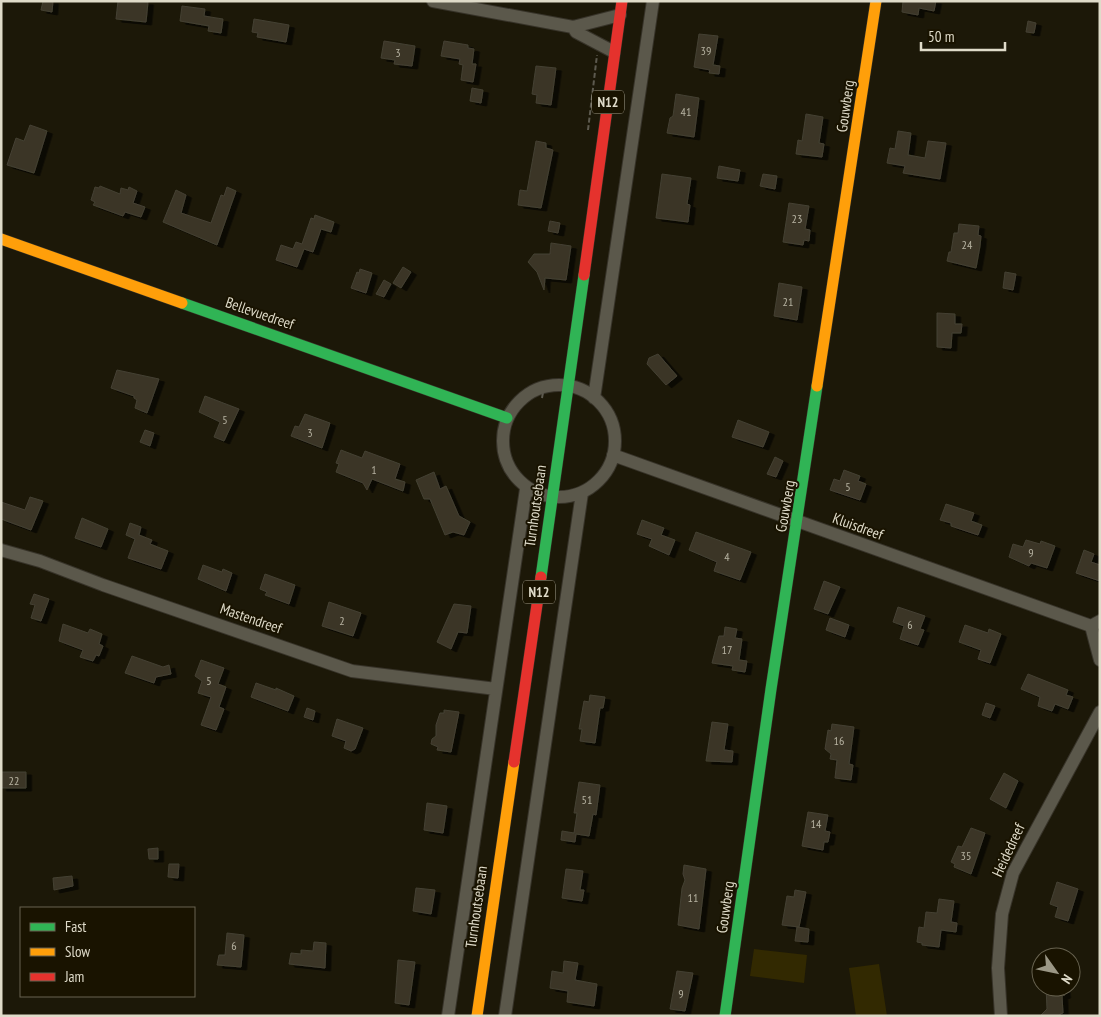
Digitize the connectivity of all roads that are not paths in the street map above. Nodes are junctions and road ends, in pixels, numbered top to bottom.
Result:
1 (433, 1) edge
2 (622, 1) edge
3 (653, 1) edge
4 (876, 1) edge
5 (620, 14) junction
6 (573, 27) junction
7 (614, 52) junction
8 (1, 239) edge
9 (569, 386) junction
10 (594, 398) junction
11 (507, 418) junction
12 (614, 455) junction
13 (526, 489) junction
14 (582, 493) junction
15 (552, 498) junction
16 (798, 522) junction
17 (1, 550) edge
18 (1096, 624) edge
19 (1100, 660) edge
20 (496, 689) junction
21 (1100, 712) edge
22 (448, 1016) edge
23 (477, 1016) edge
24 (505, 1016) edge
25 (725, 1016) edge
26 (1000, 1016) edge

1 - 6 street
2 - 5 street, Turnhoutsebaan / N12
3 - 10 street
4 - 16 street, Gouwberg
5 - 6 street
5 - 7 street, Turnhoutsebaan / N12
6 - 7 street
7 - 9 street, Turnhoutsebaan / N12
8 - 11 street, Bellevuedreef
9 - 10 street
9 - 11 street
9 - 15 street, Turnhoutsebaan / N12
10 - 12 street
11 - 13 street
12 - 14 street
12 - 16 street, Kluisdreef
13 - 15 street
13 - 20 street, Turnhoutsebaan
14 - 15 street
14 - 24 street
15 - 23 street, Turnhoutsebaan / N12
16 - 18 street, Kluisdreef
16 - 25 street, Gouwberg
17 - 20 street, Mastendreef
18 - 19 street
20 - 22 street, Turnhoutsebaan
21 - 26 street, Heidedreef

